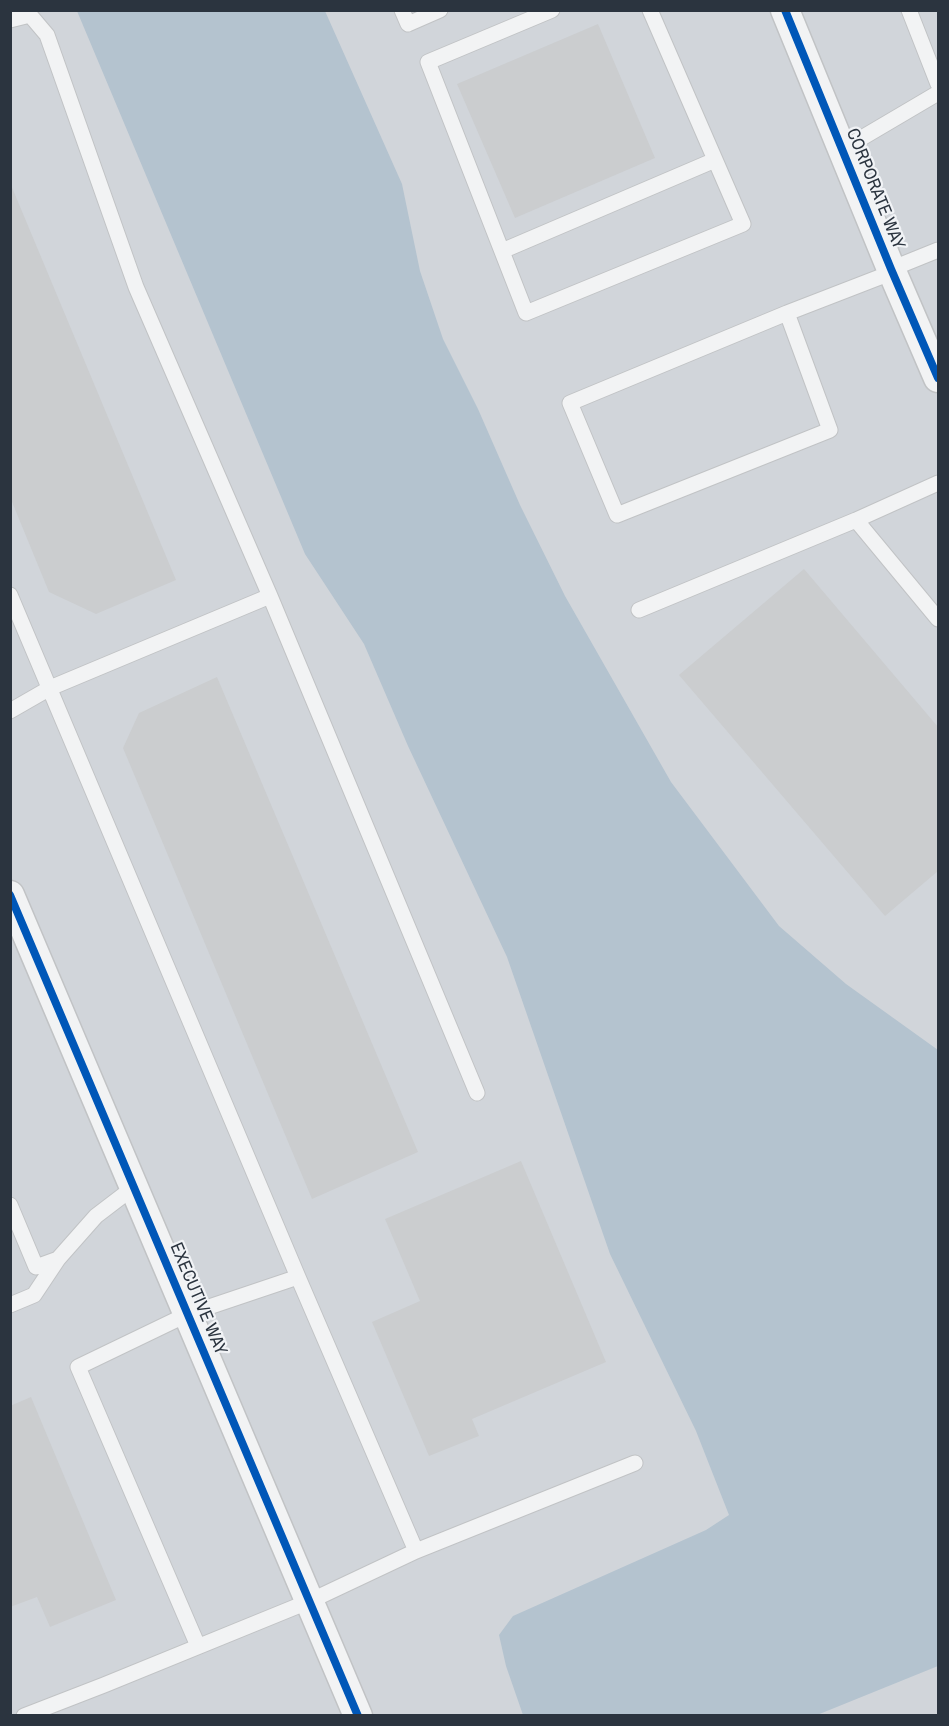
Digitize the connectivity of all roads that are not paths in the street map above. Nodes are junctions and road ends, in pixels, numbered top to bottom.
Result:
1 (402, 10) edge
2 (440, 10) edge
3 (552, 10) edge
4 (650, 10) edge
5 (785, 10) edge
6 (909, 10) edge
7 (10, 20) edge
8 (939, 84) edge
9 (939, 93) edge
10 (843, 149) junction
11 (715, 160) junction
12 (939, 250) edge
13 (502, 251) junction
14 (892, 270) junction
15 (787, 313) junction
16 (939, 378) edge
17 (939, 483) edge
18 (856, 520) junction
19 (10, 595) edge
20 (270, 596) junction
21 (639, 610) dead end
22 (939, 620) edge
23 (50, 688) junction
24 (10, 711) edge
25 (10, 895) edge
26 (477, 1093) dead end
27 (134, 1186) junction
28 (10, 1205) edge
29 (58, 1259) junction
30 (298, 1277) junction
31 (10, 1305) edge
32 (188, 1314) junction
33 (634, 1463) dead end
34 (416, 1551) junction
35 (310, 1601) junction
36 (198, 1646) junction
37 (24, 1716) edge
38 (358, 1716) edge

1 - 2 lane
3 - 13 lane
4 - 11 lane
5 - 10 street, CORPORATE WAY
6 - 8 lane
7 - 20 lane
9 - 10 lane
10 - 14 street, CORPORATE WAY
11 - 13 lane
11 - 13 lane
12 - 14 lane
14 - 15 lane
14 - 16 street, CORPORATE WAY
15 - 15 lane
17 - 18 lane
18 - 21 lane
18 - 22 lane
19 - 23 lane
20 - 23 lane
20 - 26 lane
23 - 24 lane
23 - 30 lane
25 - 27 street, EXECUTIVE WAY
27 - 29 lane
27 - 32 street, EXECUTIVE WAY
28 - 29 lane
29 - 31 lane
30 - 32 lane
30 - 34 lane
32 - 35 street, EXECUTIVE WAY
32 - 36 lane
33 - 34 lane
34 - 35 lane
35 - 36 lane
35 - 38 street, EXECUTIVE WAY
36 - 37 lane

